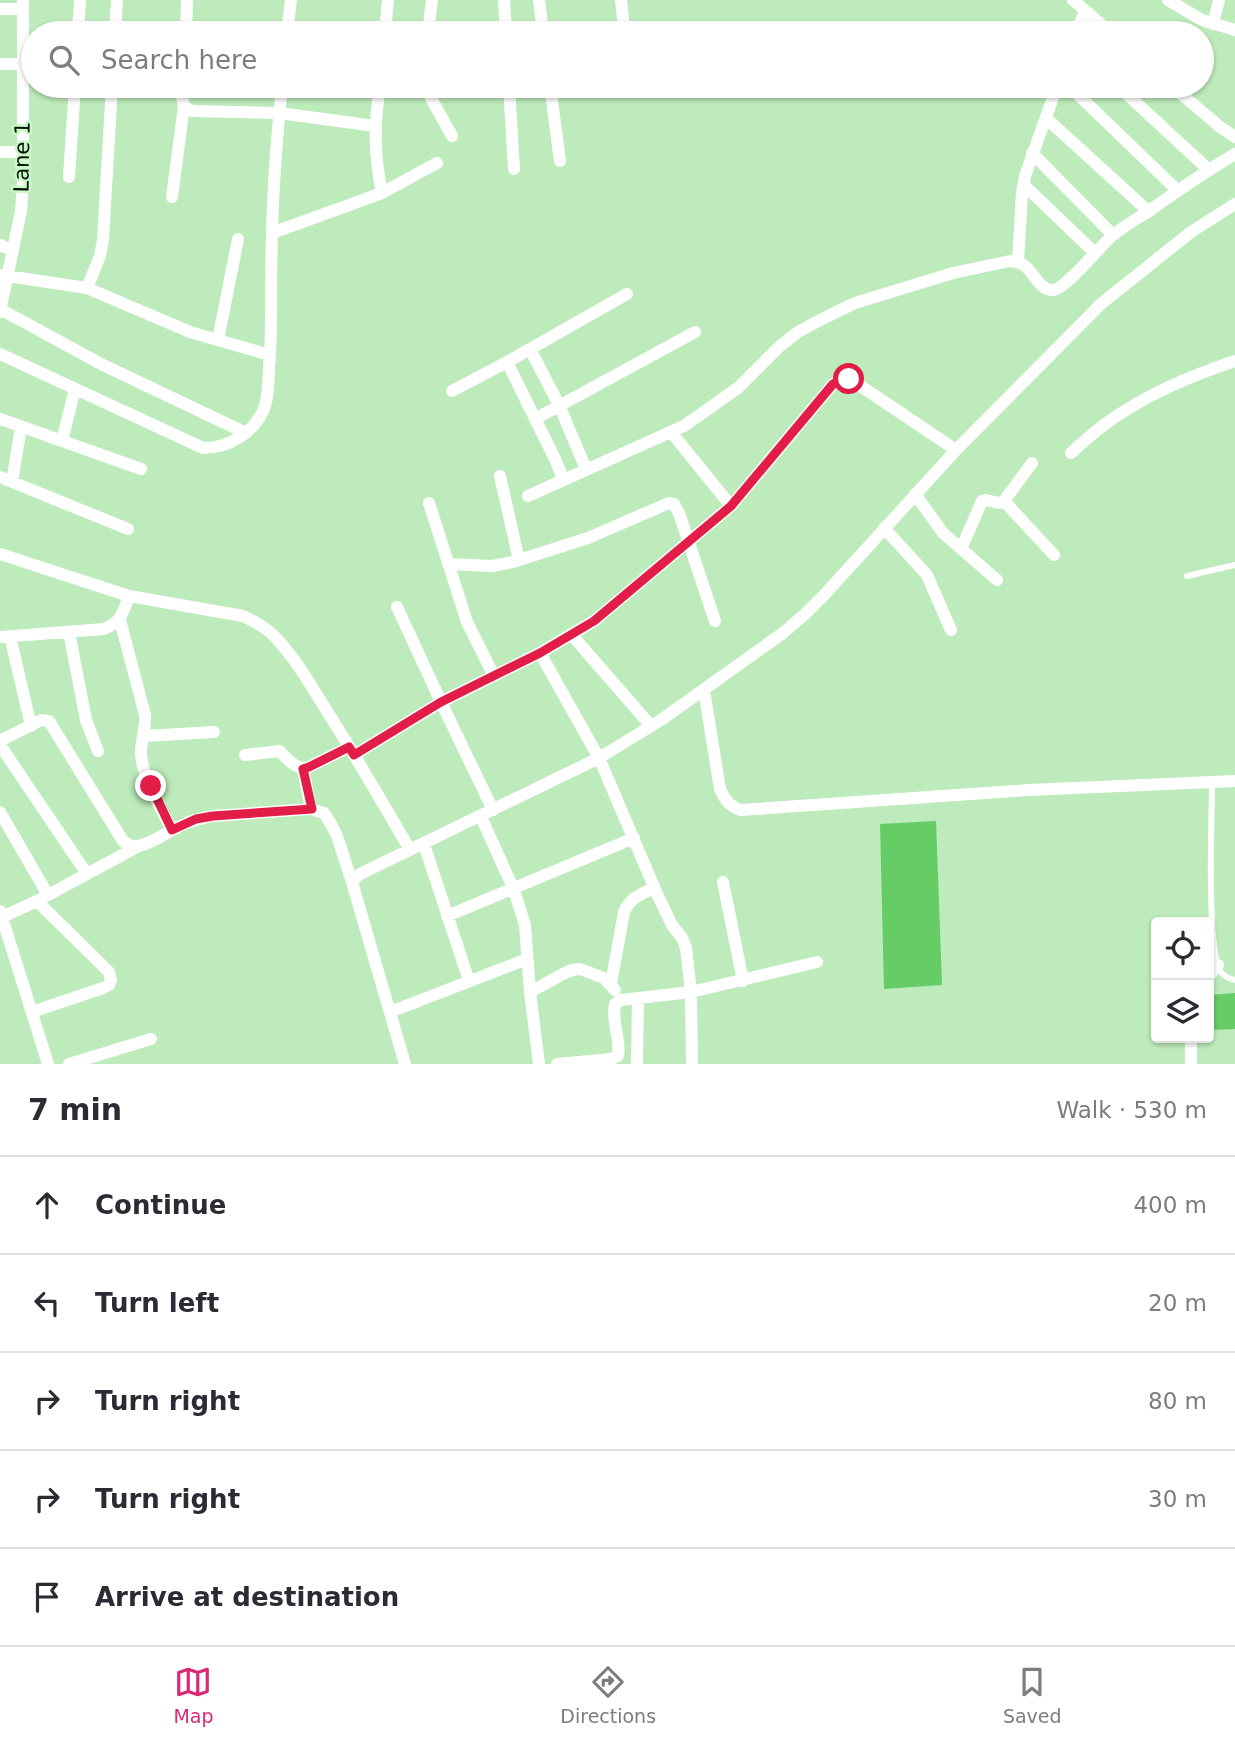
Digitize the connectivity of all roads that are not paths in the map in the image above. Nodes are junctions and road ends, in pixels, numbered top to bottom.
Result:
1 (79, 0) edge
2 (117, 0) edge
3 (187, 0) edge
4 (291, 0) edge
5 (388, 0) edge
6 (432, 0) edge
7 (504, 0) edge
8 (539, 0) edge
9 (621, 0) edge
10 (1073, 0) edge
11 (1168, 0) edge
12 (1219, 0) edge
13 (23, 4) edge
14 (0, 9) edge
15 (1085, 10) junction
16 (78, 21) edge
17 (116, 21) edge
18 (186, 21) edge
19 (288, 21) edge
20 (386, 21) edge
21 (429, 21) edge
22 (505, 21) edge
23 (542, 21) edge
24 (623, 21) edge
25 (1081, 21) edge
26 (1097, 21) edge
27 (1205, 21) edge
28 (1214, 21) edge
29 (1214, 24) edge
30 (1235, 30) edge
31 (0, 64) edge
32 (21, 64) edge
33 (23, 98) edge
34 (74, 98) edge
35 (112, 98) edge
36 (182, 98) edge
37 (281, 98) edge
38 (378, 98) edge
39 (431, 98) edge
40 (510, 98) edge
41 (552, 98) edge
42 (1053, 98) edge
43 (1081, 98) edge
44 (1131, 98) edge
45 (1186, 98) edge
46 (184, 106) junction
47 (279, 113) junction
48 (1046, 118) junction
49 (375, 126) junction
50 (452, 136) dead end
51 (1235, 137) edge
52 (0, 152) edge
53 (23, 152) junction
54 (1032, 153) junction
55 (1235, 154) edge
56 (560, 161) dead end
57 (437, 163) dead end
58 (514, 169) dead end
59 (1209, 170) junction
60 (68, 177) dead end
61 (1024, 185) junction
62 (1177, 190) junction
63 (382, 193) junction
64 (172, 197) dead end
65 (1235, 204) edge
66 (1148, 211) junction
67 (272, 233) junction
68 (1113, 235) junction
69 (238, 239) dead end
70 (0, 245) edge
71 (13, 251) junction
72 (1095, 253) junction
73 (1018, 262) junction
74 (4, 276) edge
75 (87, 288) junction
76 (627, 295) dead end
77 (0, 311) edge
78 (695, 332) dead end
79 (218, 340) junction
80 (530, 349) junction
81 (0, 354) edge
82 (270, 355) junction
83 (1235, 361) edge
84 (507, 362) junction
85 (75, 389) junction
86 (452, 391) dead end
87 (559, 405) junction
88 (0, 419) edge
89 (535, 419) junction
90 (21, 427) junction
91 (671, 432) junction
92 (246, 433) junction
93 (62, 441) junction
94 (956, 450) junction
95 (1071, 453) dead end
96 (1032, 463) dead end
97 (141, 469) dead end
98 (586, 469) junction
99 (500, 476) dead end
100 (563, 479) junction
101 (6, 480) edge
102 (915, 494) junction
103 (528, 496) dead end
104 (1004, 500) junction
105 (429, 503) dead end
106 (731, 506) junction
107 (884, 528) junction
108 (128, 529) dead end
109 (689, 542) junction
110 (961, 549) junction
111 (0, 554) edge
112 (1054, 555) dead end
113 (519, 560) junction
114 (448, 565) junction
115 (1235, 565) edge
116 (1186, 576) dead end
117 (997, 580) dead end
118 (129, 596) junction
119 (397, 607) dead end
120 (120, 620) junction
121 (715, 621) dead end
122 (951, 630) dead end
123 (69, 632) junction
124 (571, 634) junction
125 (5, 637) edge
126 (540, 653) junction
127 (494, 676) junction
128 (704, 690) junction
129 (441, 702) junction
130 (31, 726) junction
131 (651, 726) junction
132 (214, 732) dead end
133 (144, 736) junction
134 (0, 743) edge
135 (98, 751) dead end
136 (352, 751) junction
137 (244, 755) dead end
138 (599, 758) junction
139 (303, 769) junction
140 (1235, 781) edge
141 (1212, 782) junction
142 (312, 809) junction
143 (493, 810) junction
144 (0, 812) edge
145 (481, 817) junction
146 (172, 830) junction
147 (634, 838) junction
148 (424, 844) junction
149 (137, 847) junction
150 (410, 850) junction
151 (87, 874) junction
152 (352, 882) junction
153 (723, 882) dead end
154 (654, 888) junction
155 (514, 890) junction
156 (42, 898) junction
157 (1, 914) edge
158 (447, 916) junction
159 (527, 959) junction
160 (817, 962) dead end
161 (1217, 965) junction
162 (1214, 969) edge
163 (1235, 980) edge
164 (469, 981) junction
165 (743, 981) junction
166 (611, 984) junction
167 (530, 992) junction
168 (691, 992) junction
169 (638, 998) junction
170 (621, 1000) junction
171 (32, 1012) junction
172 (390, 1012) junction
173 (151, 1039) dead end
174 (1191, 1043) edge
175 (48, 1064) edge
176 (69, 1064) edge
177 (405, 1064) edge
178 (539, 1064) edge
179 (557, 1064) edge
180 (637, 1064) edge
181 (692, 1064) edge
182 (1191, 1064) edge

1 - 16 street
2 - 17 street
3 - 18 street
4 - 19 street
5 - 20 street
6 - 21 street
7 - 22 street
8 - 23 street
9 - 24 street
10 - 15 street
11 - 27 street
12 - 28 street
13 - 14 street
15 - 25 street
15 - 26 street
29 - 30 street
31 - 32 street
33 - 53 street, Lane 1
34 - 60 street
35 - 75 street
36 - 46 street
37 - 47 street
38 - 49 street
39 - 50 street
40 - 58 street
41 - 56 street
42 - 48 street
43 - 62 street
44 - 59 street
45 - 51 street
46 - 47 street
46 - 64 street
47 - 49 street
47 - 67 street
48 - 54 street
48 - 66 street
49 - 63 street
52 - 53 street
53 - 71 street, Lane 1
54 - 61 street
54 - 68 street
55 - 59 street
57 - 63 street
59 - 62 street
61 - 72 street
61 - 73 street
62 - 66 street
63 - 67 street
65 - 94 street
66 - 68 street
67 - 82 street
68 - 72 street
69 - 79 street
70 - 71 street
71 - 74 street, Lane 1
72 - 73 street
73 - 91 street
74 - 75 street
74 - 77 street, Lane 1
75 - 79 street
76 - 80 street
77 - 92 street
78 - 87 street
79 - 82 street
80 - 84 street
80 - 87 street
81 - 85 street
82 - 92 street
83 - 95 street
84 - 86 street
84 - 89 street
85 - 92 street
85 - 93 street
87 - 89 street
87 - 98 street
88 - 90 street
89 - 100 street
90 - 93 street
90 - 101 street
91 - 98 street
91 - 106 street
93 - 97 street
94 - 102 street
94 - 106 street
96 - 104 street
98 - 100 street
99 - 113 street
100 - 103 street
101 - 108 street
102 - 107 street
102 - 110 street
104 - 110 street
104 - 112 street
105 - 114 street
106 - 109 street
107 - 122 street
107 - 128 street
109 - 113 street
109 - 121 street
109 - 124 street
110 - 117 street
111 - 118 street
113 - 114 street
114 - 127 street
115 - 116 lane
118 - 120 street
118 - 136 street
119 - 129 street
120 - 123 street
120 - 133 street
123 - 125 street
123 - 135 street
124 - 126 street
124 - 131 street
125 - 130 street
126 - 127 street
126 - 138 street
127 - 129 street
128 - 131 street
128 - 141 street
129 - 136 street
129 - 143 street
130 - 134 street
130 - 149 street
131 - 138 street
132 - 133 street
133 - 146 street
134 - 151 street
136 - 139 street
136 - 150 street
137 - 139 street
138 - 143 street
138 - 147 street
139 - 142 street
140 - 141 street
141 - 161 lane
142 - 146 street
142 - 152 street
143 - 145 street
144 - 156 street
145 - 148 street
145 - 155 street
146 - 149 street
147 - 154 street
147 - 155 street
148 - 150 street
148 - 158 street
149 - 151 street
150 - 152 street
151 - 156 street
152 - 172 street
153 - 165 street
154 - 166 street
154 - 168 street
155 - 158 street
155 - 159 street
156 - 157 street
156 - 171 street
157 - 171 street
158 - 164 street
159 - 164 street
159 - 167 street
160 - 165 street
161 - 162 street
161 - 163 lane
164 - 172 street
165 - 168 street
166 - 167 street
166 - 170 street
167 - 178 street
168 - 169 street
168 - 181 street
169 - 170 street
169 - 180 street
170 - 179 street
171 - 175 street
172 - 177 street
173 - 176 street
174 - 182 street

